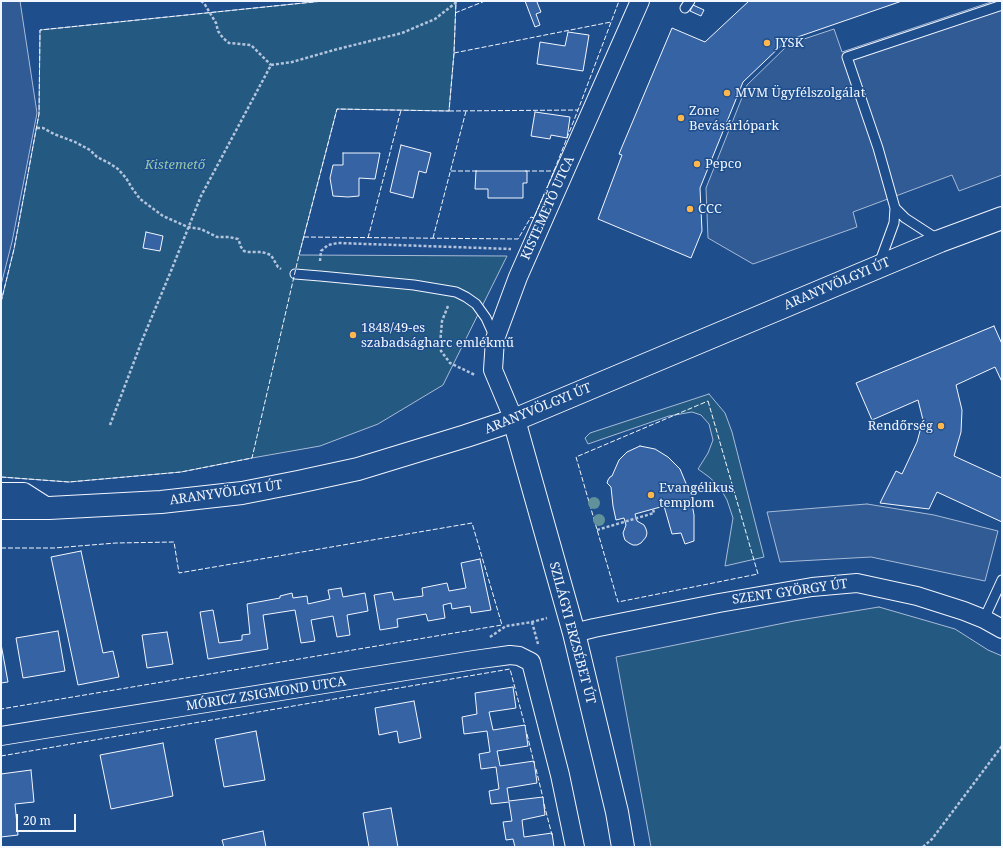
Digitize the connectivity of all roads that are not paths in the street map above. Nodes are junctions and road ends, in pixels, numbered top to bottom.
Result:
1 (640, 1) edge
2 (1002, 5) edge
3 (895, 208) junction
4 (1002, 218) edge
5 (940, 241) junction
6 (878, 267) junction
7 (295, 274) dead end
8 (495, 339) junction
9 (514, 420) junction
10 (1, 492) edge
11 (1, 508) edge
12 (49, 508) junction
13 (1002, 580) edge
14 (984, 619) junction
15 (1002, 629) edge
16 (574, 633) junction
17 (1, 736) edge
18 (575, 847) edge
19 (623, 847) edge

1 - 8 street, KISTEMETŐ UTCA
2 - 3 lane
3 - 5 lane
3 - 6 lane
4 - 5 street, ARANYVÖLGYI ÚT
5 - 6 street, ARANYVÖLGYI ÚT
6 - 9 street, ARANYVÖLGYI ÚT
7 - 8 lane
8 - 9 street, KISTEMETŐ UTCA
9 - 12 street, ARANYVÖLGYI ÚT
9 - 16 street, SZILÁGYI ERZSÉBET ÚT
10 - 12 street
11 - 12 street, ARANYVÖLGYI ÚT
13 - 14 lane
14 - 15 street, SZENT GYÖRGY ÚT
14 - 16 street, SZENT GYÖRGY ÚT
16 - 19 street, SZILÁGYI ERZSÉBET ÚT
17 - 18 street, MÓRICZ ZSIGMOND UTCA

